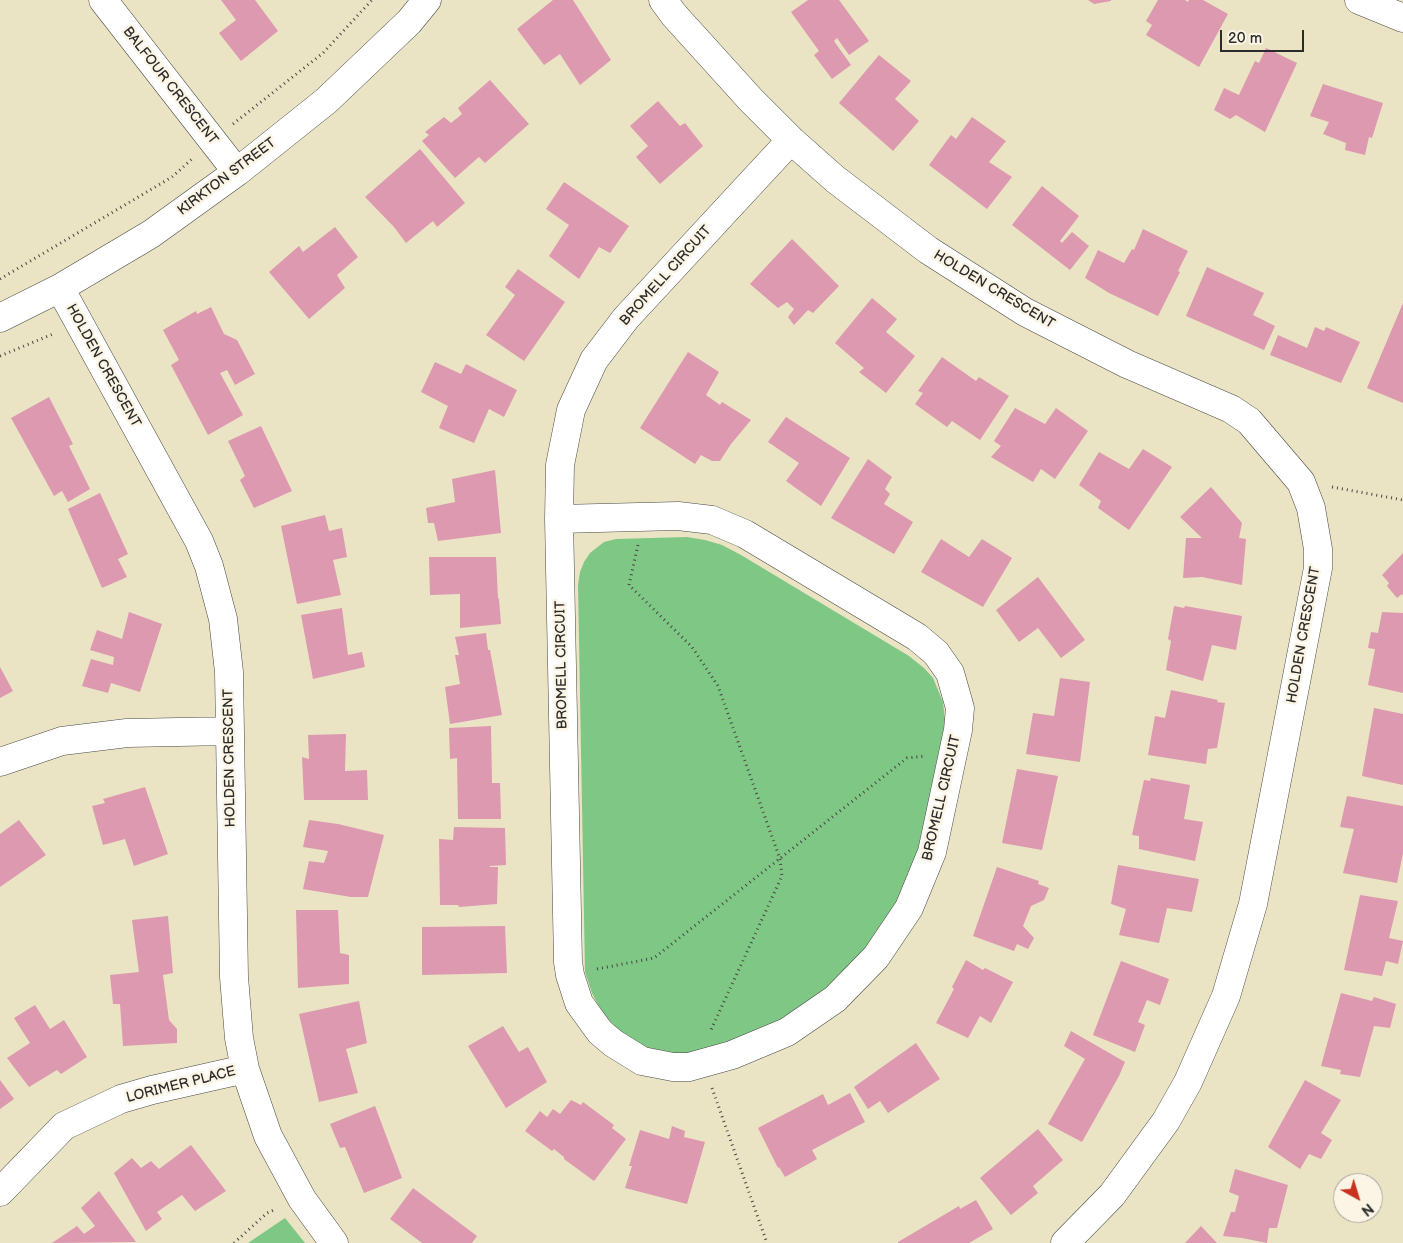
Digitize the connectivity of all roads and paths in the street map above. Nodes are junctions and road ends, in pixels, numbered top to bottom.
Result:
1 (103, 0) edge
2 (372, 0) edge
3 (427, 0) edge
4 (663, 0) edge
5 (1359, 0) edge
6 (1403, 18) edge
7 (235, 122) dead end
8 (792, 140) junction
9 (236, 172) junction
10 (172, 176) dead end
11 (0, 279) edge
12 (60, 288) junction
13 (0, 318) edge
14 (55, 334) dead end
15 (0, 356) edge
16 (1301, 482) junction
17 (1403, 500) edge
18 (644, 517) junction
19 (559, 518) junction
20 (229, 731) junction
21 (953, 751) junction
22 (0, 762) edge
23 (780, 859) junction
24 (570, 975) junction
25 (706, 1068) junction
26 (245, 1069) junction
27 (0, 1192) edge
28 (300, 1195) junction
29 (234, 1243) edge
30 (334, 1243) edge
31 (767, 1243) edge
32 (1065, 1243) edge

1 - 9 street, BALFOUR CRESCENT
2 - 7 path
3 - 9 street, KIRKTON STREET
4 - 8 street, HOLDEN CRESCENT
5 - 6 street
8 - 16 street, HOLDEN CRESCENT
8 - 19 street, BROMELL CIRCUIT
9 - 12 street, KIRKTON STREET
10 - 11 path
12 - 13 street, KIRKTON STREET
12 - 20 street, HOLDEN CRESCENT
14 - 15 path
16 - 17 path
16 - 32 street, HOLDEN CRESCENT
18 - 19 street, BROMELL CIRCUIT
18 - 21 street, BROMELL CIRCUIT
18 - 23 path
19 - 24 street, BROMELL CIRCUIT
20 - 22 street
20 - 26 street, HOLDEN CRESCENT
21 - 23 path
21 - 25 street, BROMELL CIRCUIT
23 - 24 path
23 - 25 path
24 - 25 street, BROMELL CIRCUIT
25 - 31 path
26 - 27 street, LORIMER PLACE
26 - 28 street, HOLDEN CRESCENT
28 - 29 path
28 - 30 street, HOLDEN CRESCENT

